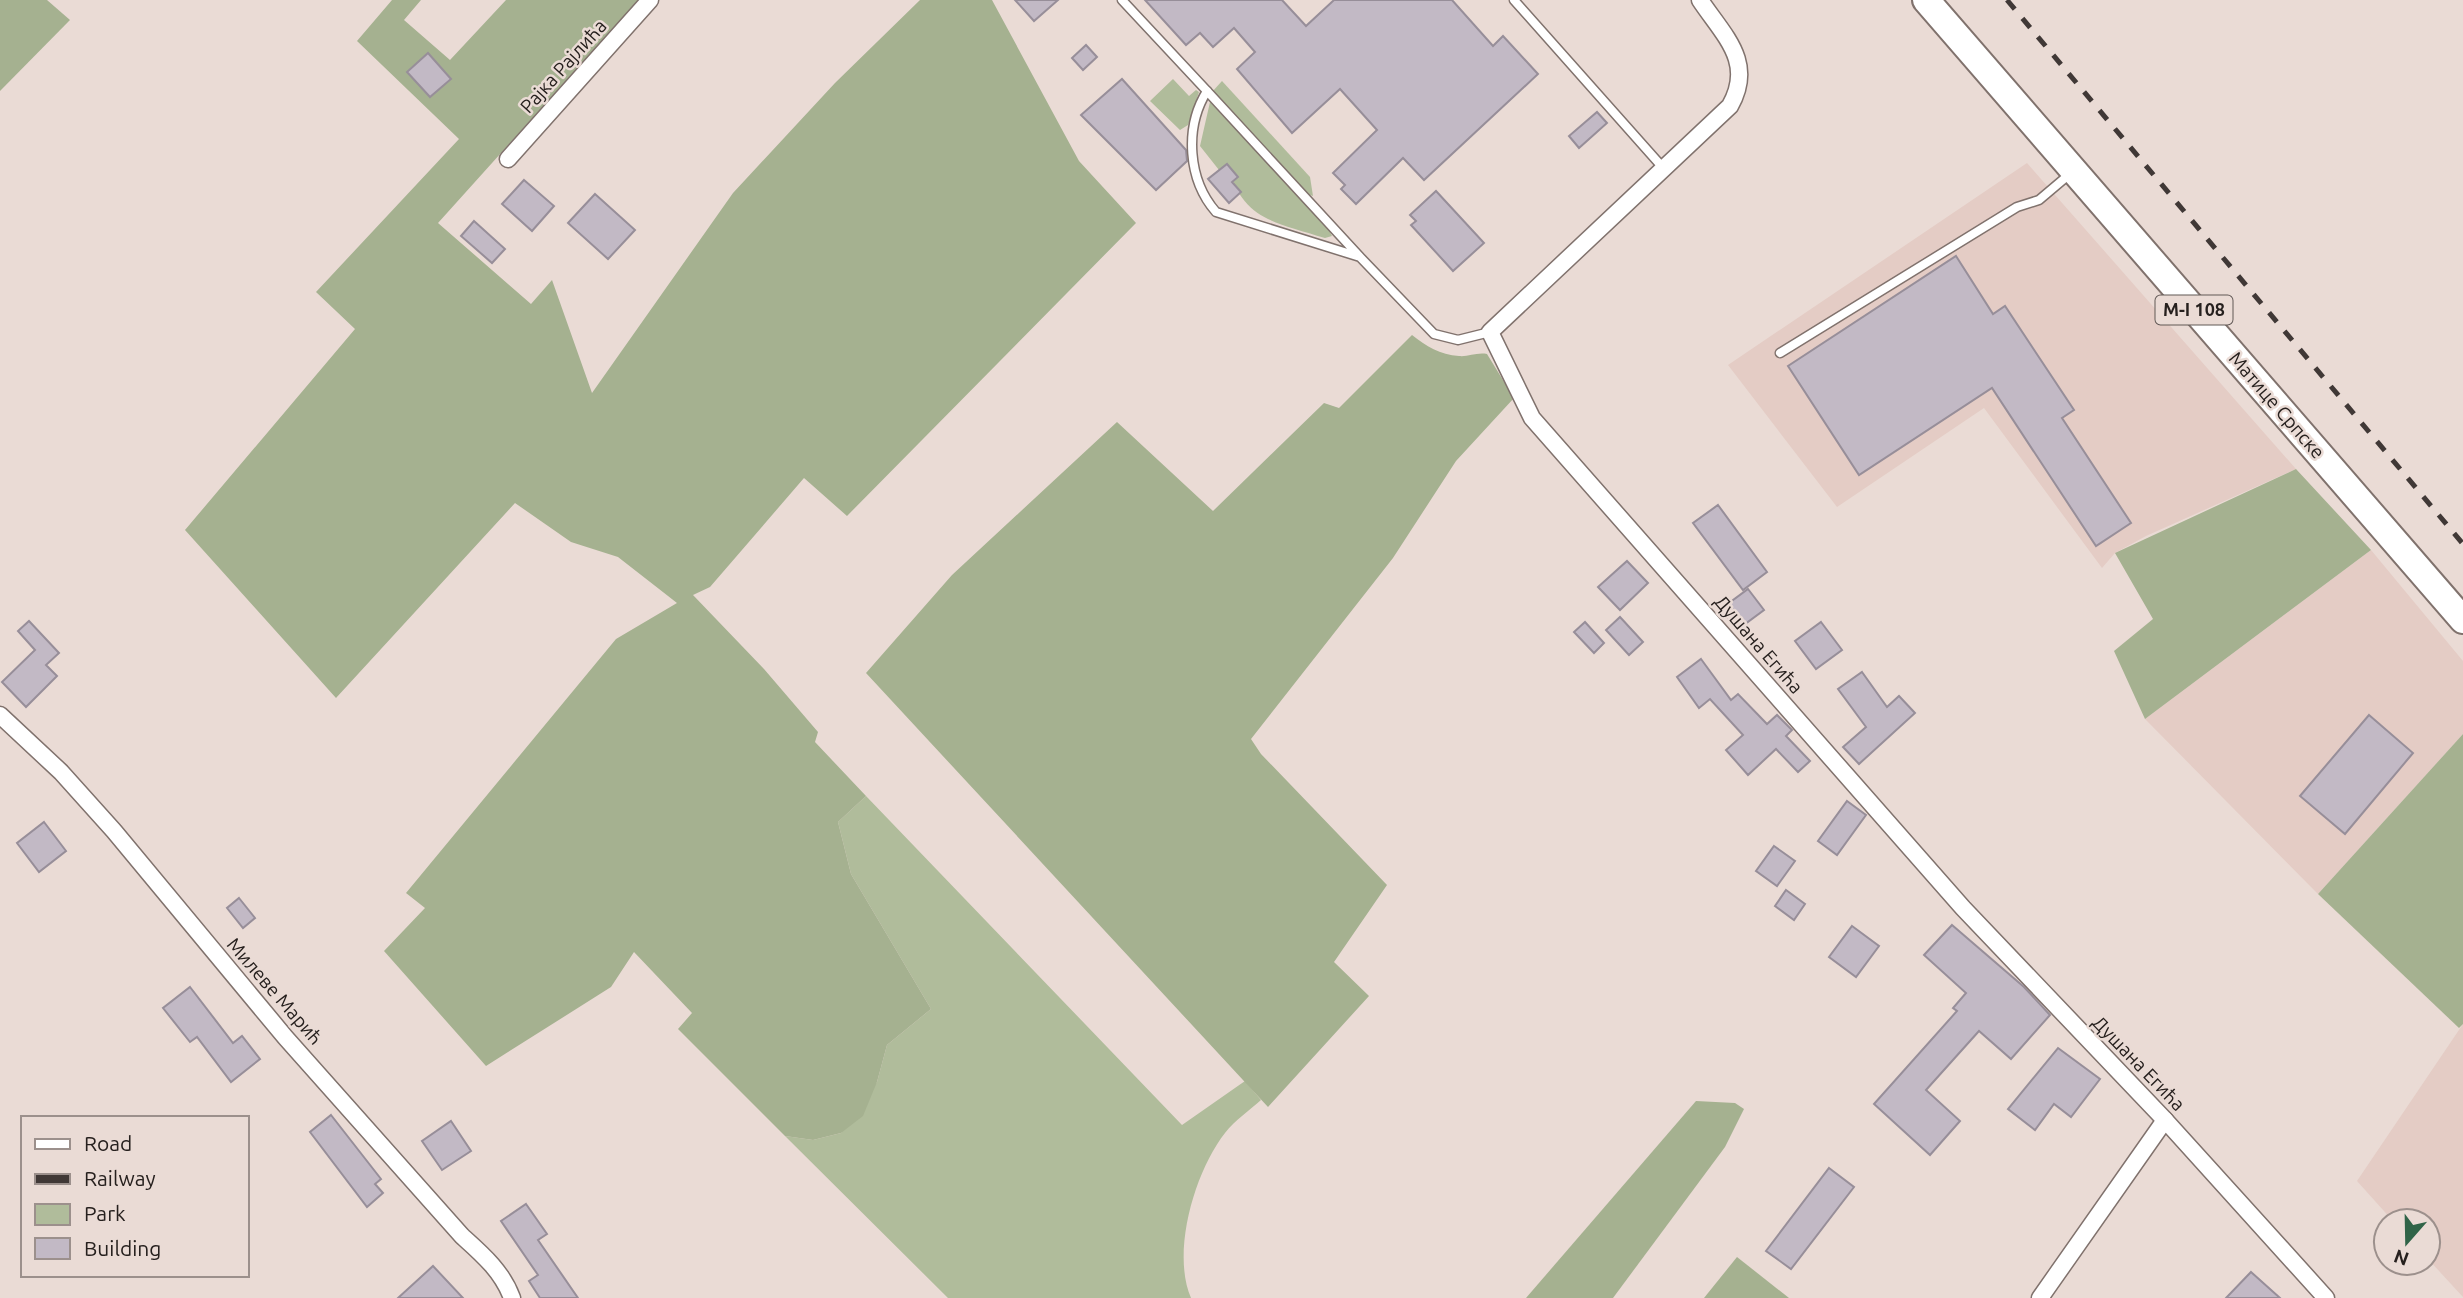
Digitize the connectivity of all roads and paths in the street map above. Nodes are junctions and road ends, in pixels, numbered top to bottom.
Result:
1 (650, 0) edge
2 (1122, 0) edge
3 (1514, 0) edge
4 (1700, 0) edge
5 (1926, 0) edge
6 (1207, 91) junction
7 (508, 159) dead end
8 (1665, 170) junction
9 (2074, 171) junction
10 (1360, 257) junction
11 (1490, 332) junction
12 (1780, 354) dead end
13 (2463, 620) edge
14 (0, 715) edge
15 (2165, 1121) junction
16 (512, 1298) edge
17 (2040, 1298) edge
18 (2326, 1298) edge

1 - 7 street, Рајка Рајлића
2 - 6 lane
3 - 8 lane
4 - 8 street
5 - 9 main road, Матице Српске / M-I 108
6 - 10 lane
6 - 10 lane
8 - 11 street
9 - 12 lane
9 - 13 main road, Матице Српске / M-I 108
10 - 11 lane
11 - 15 street, Душана Егића
14 - 16 street, Милеве Мaрић
15 - 17 street
15 - 18 street, Душана Егића

